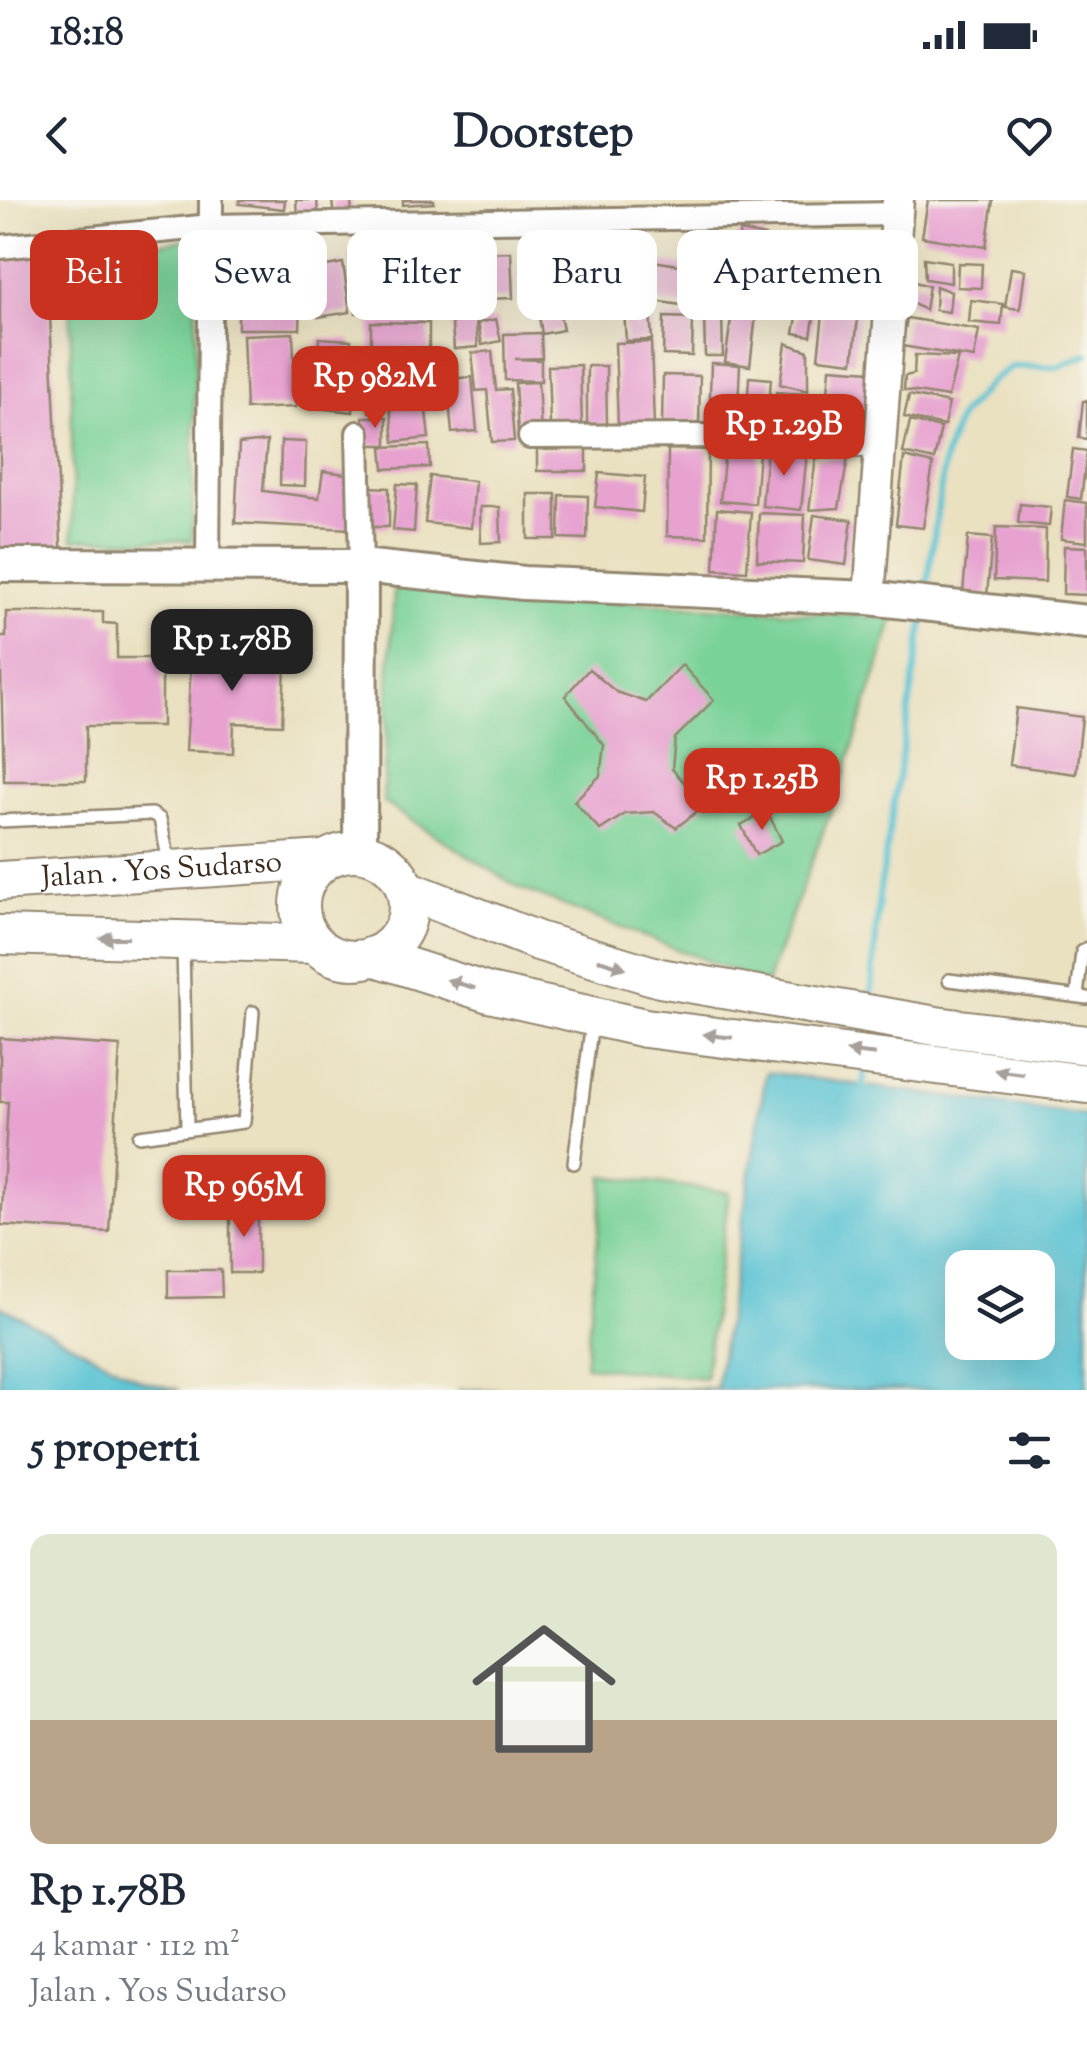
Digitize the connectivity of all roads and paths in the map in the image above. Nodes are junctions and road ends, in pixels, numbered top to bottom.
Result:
1 (211, 200) edge
2 (898, 207) edge
3 (210, 226) junction
4 (0, 246) edge
5 (358, 432) dead end
6 (530, 437) dead end
7 (880, 446) junction
8 (208, 564) junction
9 (0, 565) edge
10 (360, 566) junction
11 (880, 599) junction
12 (1087, 622) edge
13 (0, 822) edge
14 (343, 856) junction
15 (172, 871) junction
16 (0, 880) edge
17 (406, 889) junction
18 (0, 935) edge
19 (183, 940) junction
20 (316, 944) junction
21 (1087, 948) edge
22 (373, 956) junction
23 (949, 980) dead end
24 (1082, 997) edge
25 (253, 1012) dead end
26 (592, 1017) junction
27 (934, 1044) junction
28 (1087, 1045) edge
29 (1087, 1084) edge
30 (187, 1127) junction
31 (139, 1136) dead end
32 (574, 1163) dead end

1 - 3 street
2 - 3 street
2 - 7 street
3 - 4 street
3 - 8 street
5 - 10 street
6 - 7 street
7 - 11 street
8 - 9 main road
8 - 10 main road
10 - 11 main road
10 - 14 main road
11 - 12 main road
13 - 15 lane
14 - 15 highway, Jalan . Yos Sudarso
14 - 17 highway
14 - 20 highway
15 - 16 highway, Jalan . Yos Sudarso
17 - 22 highway
17 -> 27 highway
19 -> 18 highway, Jalan . Yos Sudarso
19 - 20 highway, Jalan . Yos Sudarso
19 - 30 lane
20 - 22 highway
21 - 24 lane
26 -> 22 highway
23 - 24 lane
25 - 30 lane
27 -> 26 highway
26 - 32 lane
27 - 28 highway
29 -> 27 highway
30 - 31 lane

